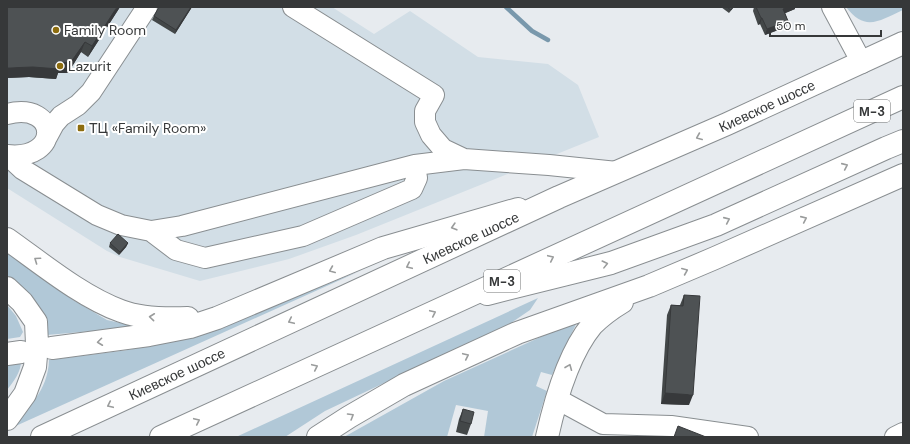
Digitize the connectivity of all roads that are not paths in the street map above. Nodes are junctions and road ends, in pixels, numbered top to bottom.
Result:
1 (147, 7) edge
2 (293, 7) edge
3 (832, 7) edge
4 (903, 43) edge
5 (862, 63) junction
6 (903, 97) edge
7 (7, 114) edge
8 (34, 115) junction
9 (61, 116) junction
10 (47, 137) junction
11 (903, 141) edge
12 (7, 155) edge
13 (464, 159) junction
14 (415, 165) junction
15 (617, 172) junction
16 (903, 175) edge
17 (559, 197) junction
18 (151, 231) junction
19 (7, 239) edge
20 (649, 286) junction
21 (7, 288) edge
22 (458, 301) junction
23 (246, 305) junction
24 (52, 348) dead end
25 (557, 399) junction
26 (7, 419) edge
27 (903, 433) edge
28 (42, 437) edge
29 (161, 437) edge
30 (318, 437) edge
31 (547, 437) edge
32 (748, 437) edge
33 (895, 437) edge

1 - 9 street
2 - 13 street
3 - 5 street
4 - 5 main road, Киевское шоссе
5 -> 15 main road, Киевское шоссе
22 -> 6 main road, М-3
7 - 8 street
8 - 9 street
8 - 10 street
9 - 10 street
10 - 12 street
22 -> 11 main road
12 - 18 street
13 - 14 street
13 - 15 street
14 - 18 street
14 - 18 street
15 - 17 main road, Киевское шоссе
20 -> 16 main road
17 -> 23 main road
17 -> 28 main road, Киевское шоссе
23 -> 19 main road
25 -> 20 main road
30 -> 20 main road
21 - 26 main road
29 -> 22 main road, М-3
23 -> 24 main road
25 - 31 main road
25 - 32 street
27 - 33 street

